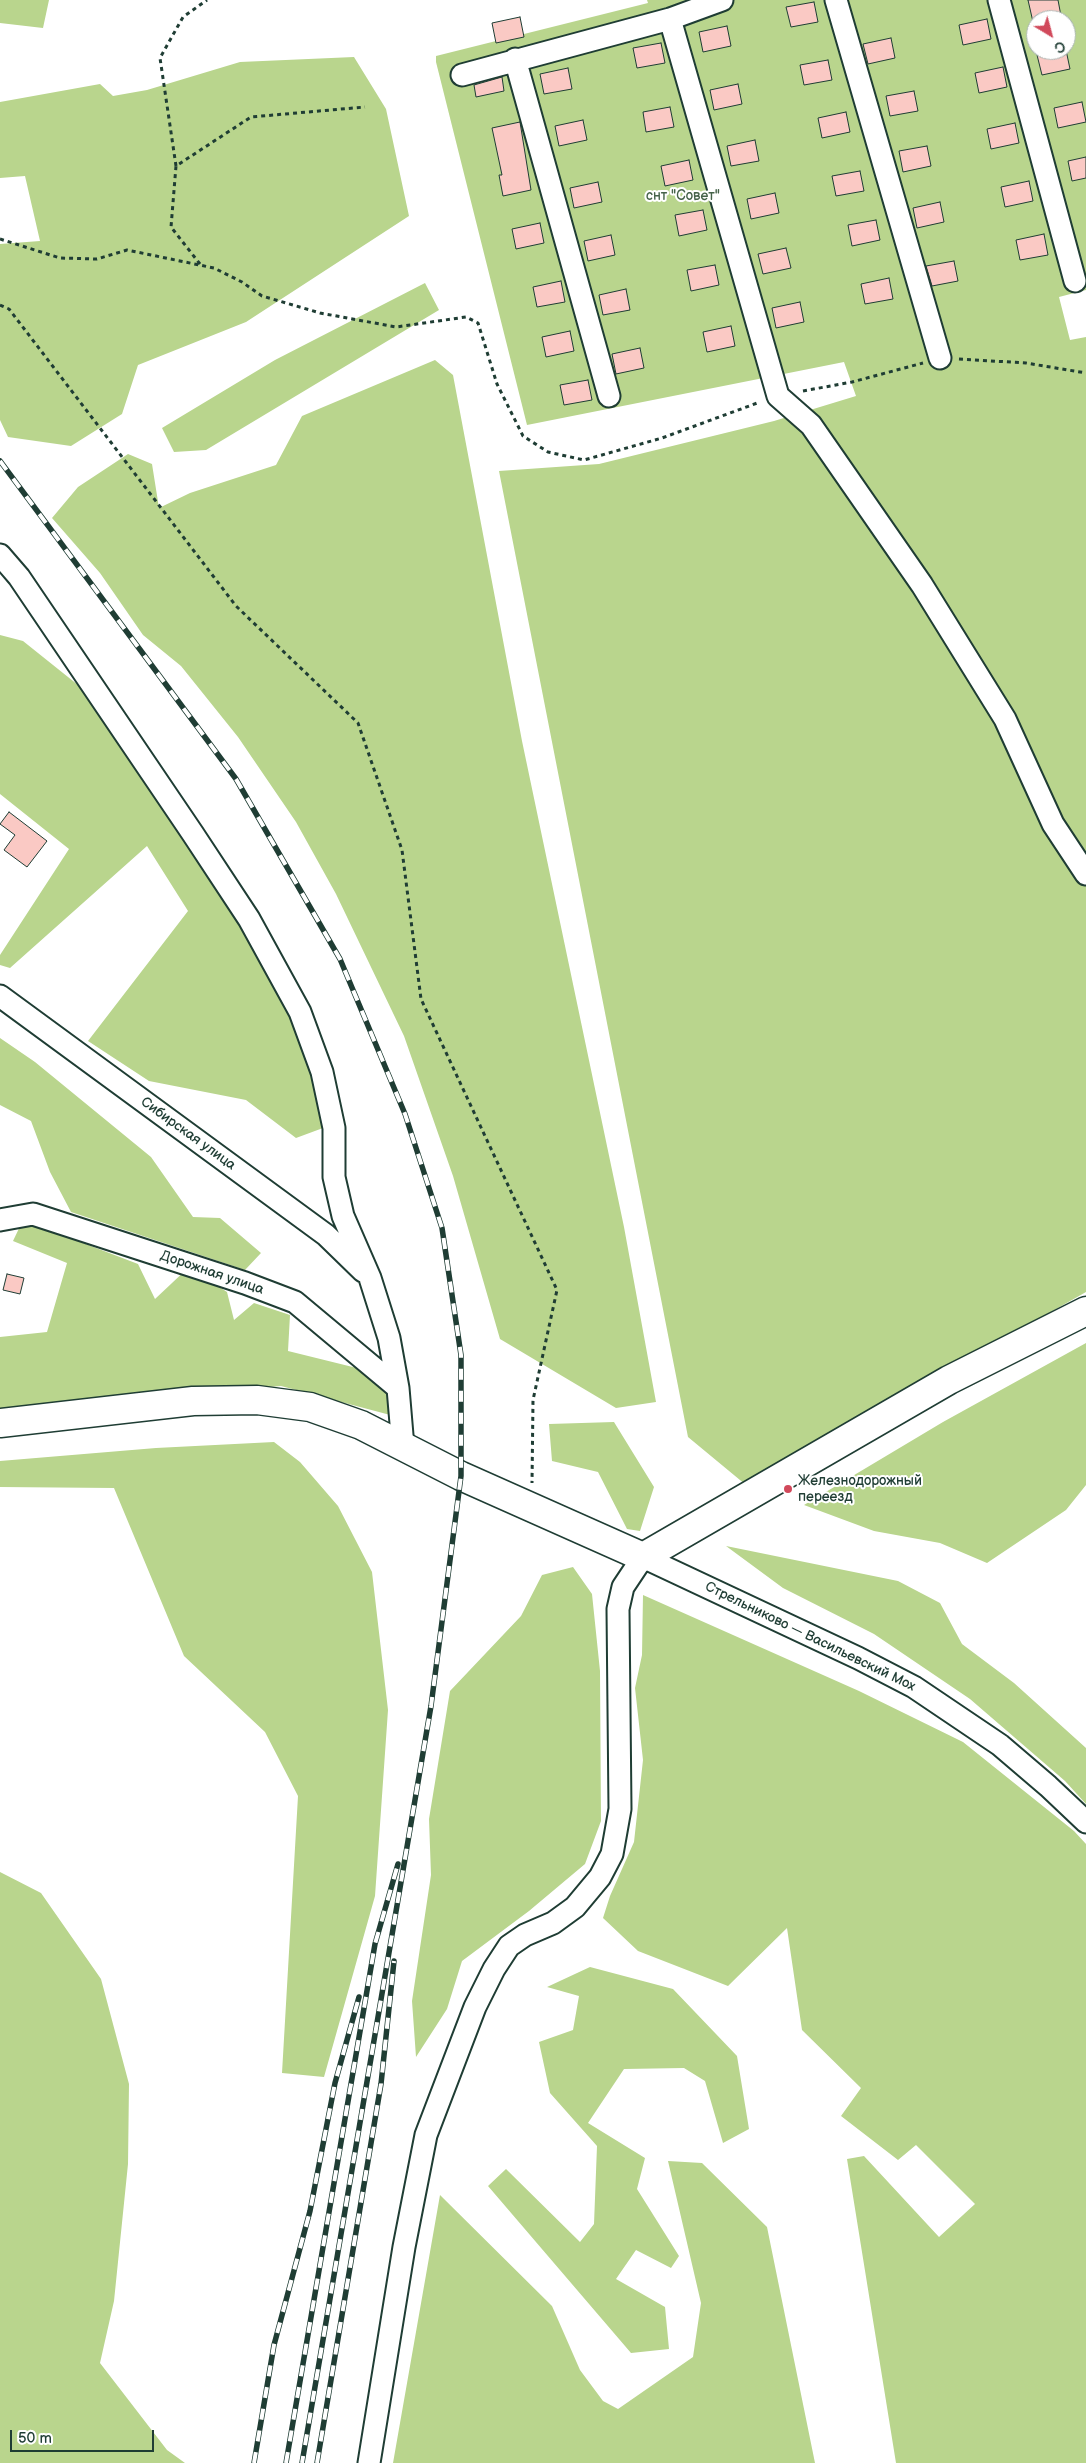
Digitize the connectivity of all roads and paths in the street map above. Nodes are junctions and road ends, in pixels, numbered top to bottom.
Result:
1 (207, 0) edge
2 (722, 0) edge
3 (836, 0) edge
4 (999, 0) edge
5 (670, 19) junction
6 (515, 59) junction
7 (462, 75) dead end
8 (365, 107) dead end
9 (176, 166) junction
10 (0, 239) edge
11 (200, 265) junction
12 (1075, 281) dead end
13 (0, 305) edge
14 (940, 358) junction
15 (1086, 373) edge
16 (608, 396) dead end
17 (778, 396) junction
18 (0, 555) edge
19 (1086, 874) edge
20 (0, 996) edge
21 (0, 1220) edge
22 (370, 1278) junction
23 (1086, 1311) edge
24 (398, 1388) junction
25 (0, 1423) edge
26 (403, 1447) junction
27 (532, 1506) junction
28 (643, 1557) junction
29 (1086, 1822) edge
30 (369, 2463) edge

1 - 9 path
2 - 5 street
3 - 14 street
4 - 12 street
5 - 6 street
5 - 17 street
6 - 7 street
6 - 16 street
8 - 9 path
9 - 11 path
10 - 11 path
11 - 17 path
13 - 27 path
14 - 15 path
14 - 17 path
17 - 19 street
18 - 22 street
20 - 22 street, Сибирская улица
21 - 24 street, Дорожная улица
22 - 24 street
23 - 28 main road
24 - 26 street
25 - 26 main road
26 - 27 main road
27 - 28 main road
28 - 29 street, Стрельниково — Васильевский Мох
28 - 30 street

